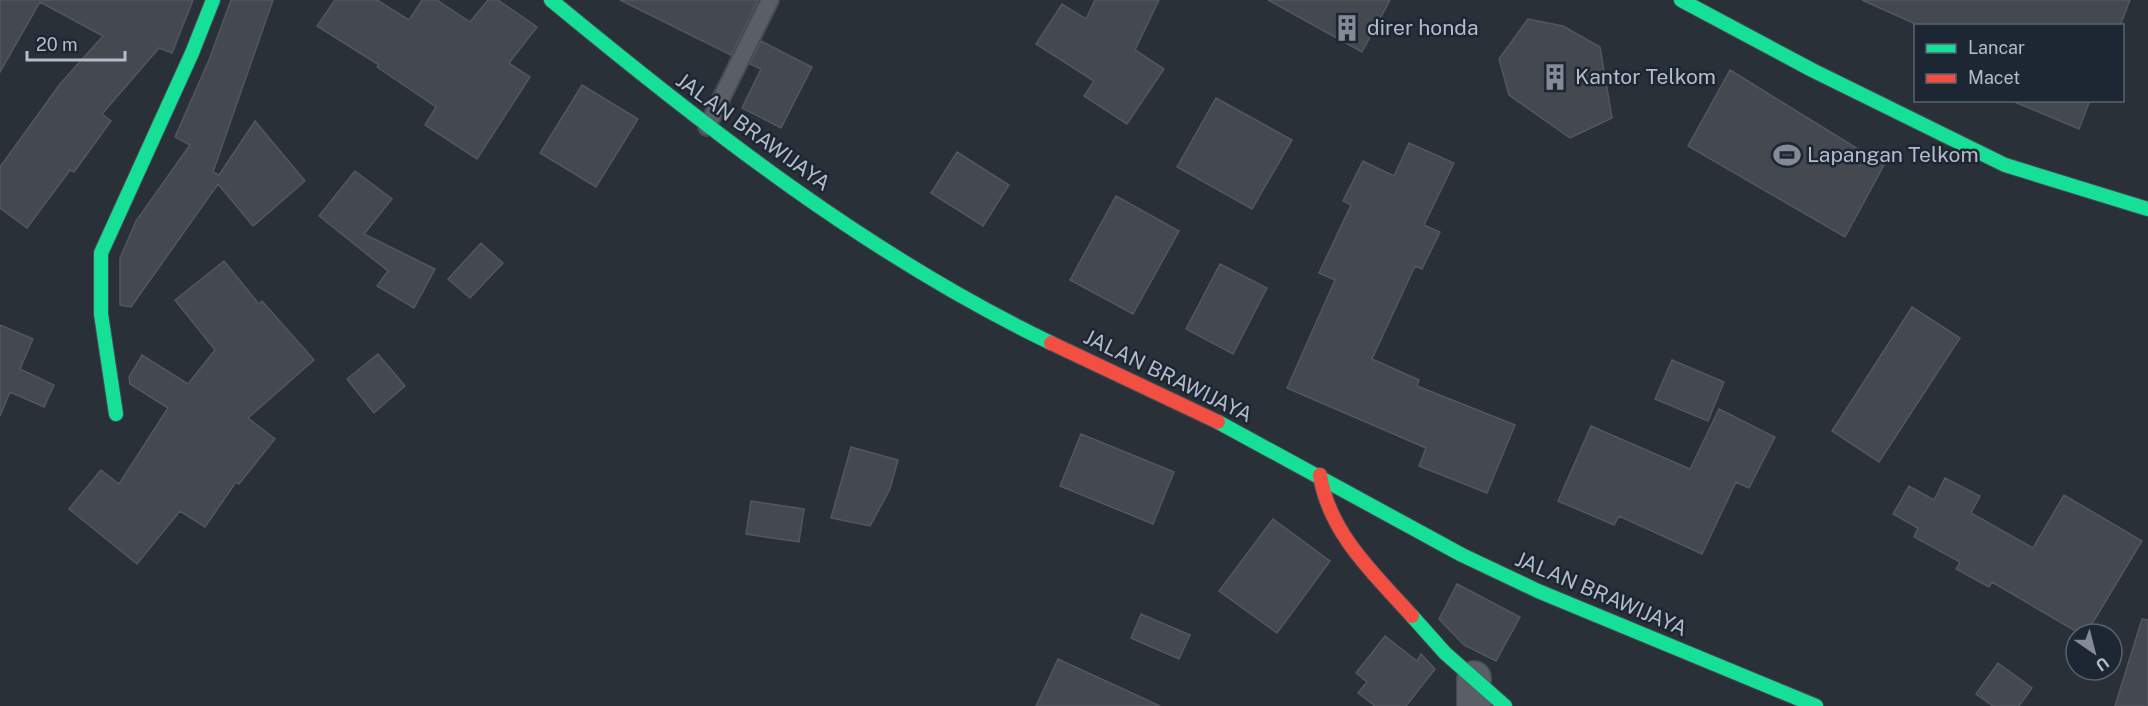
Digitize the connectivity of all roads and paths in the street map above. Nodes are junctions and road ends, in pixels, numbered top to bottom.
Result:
1 (213, 0) edge
2 (551, 0) edge
3 (770, 0) edge
4 (1681, 0) edge
5 (707, 126) junction
6 (2148, 209) edge
7 (116, 414) dead end
8 (1320, 475) junction
9 (1474, 692) edge
10 (1505, 706) edge
11 (1816, 706) edge

1 - 7 main road
2 - 5 main road, JALAN BRAWIJAYA
3 - 5 lane
4 - 6 main road
5 - 8 main road, JALAN BRAWIJAYA
8 - 9 main road
8 - 11 main road, JALAN BRAWIJAYA
9 - 10 main road

